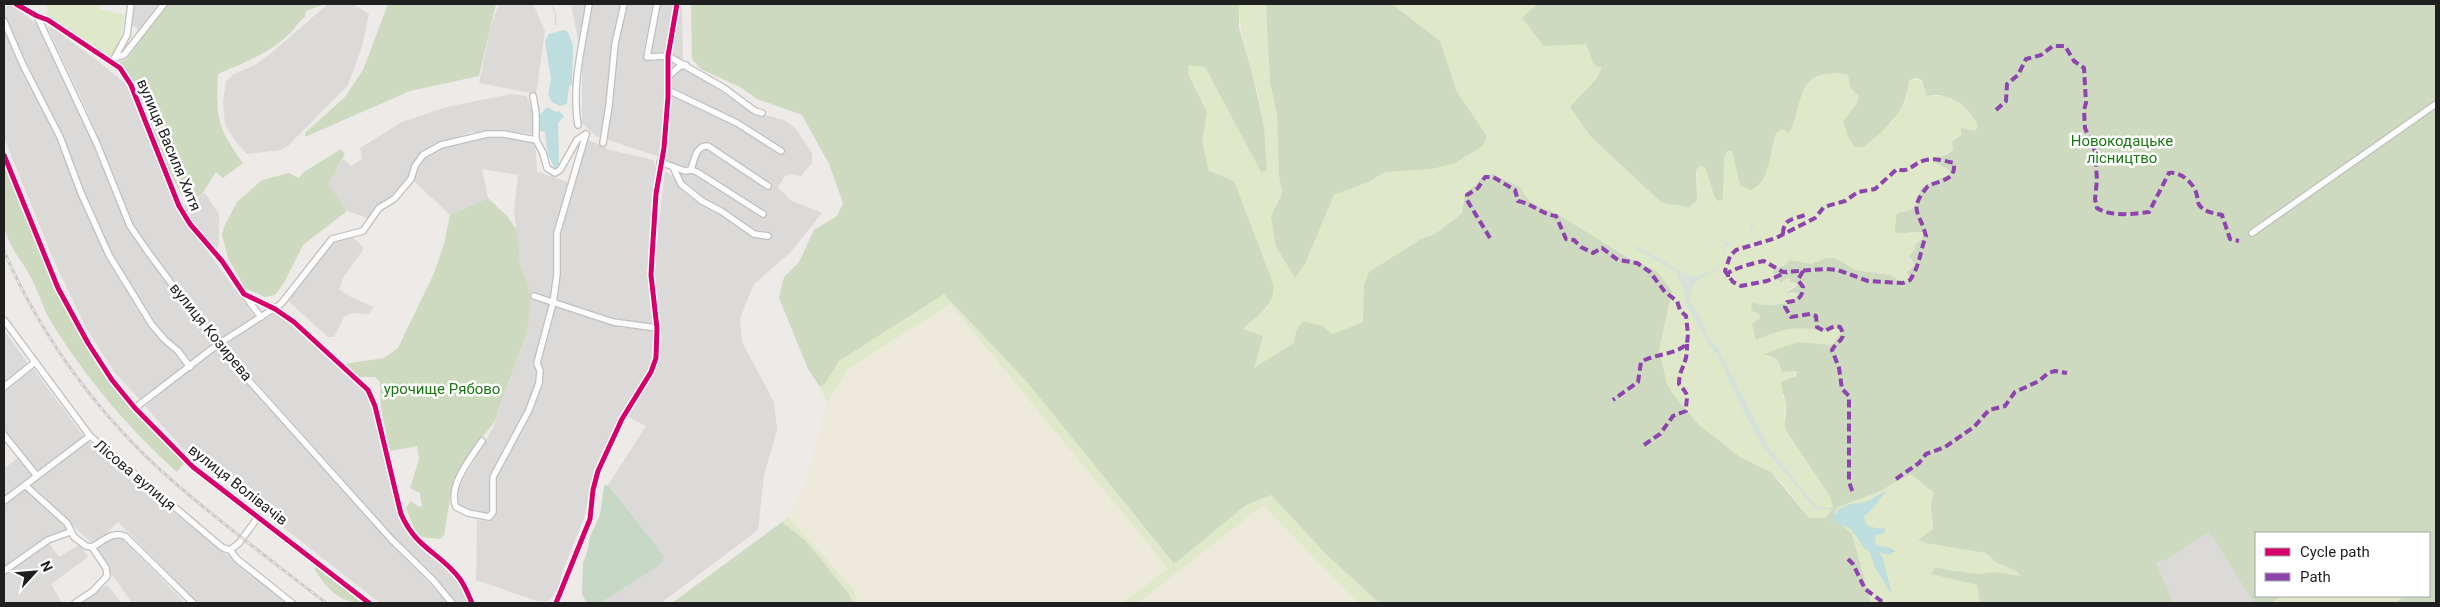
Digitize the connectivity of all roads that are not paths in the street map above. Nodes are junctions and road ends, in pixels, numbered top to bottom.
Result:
1 (16, 4) edge
2 (131, 4) edge
3 (164, 4) edge
4 (589, 4) edge
5 (624, 4) edge
6 (657, 4) edge
7 (677, 4) edge
8 (37, 16) junction
9 (4, 21) edge
10 (668, 56) junction
11 (113, 60) junction
12 (686, 65) junction
13 (669, 76) junction
14 (668, 90) junction
15 (532, 96) dead end
16 (2436, 104) edge
17 (762, 113) dead end
18 (578, 125) dead end
19 (536, 140) junction
20 (603, 143) dead end
21 (781, 151) dead end
22 (4, 155) edge
23 (660, 162) junction
24 (673, 167) junction
25 (691, 170) junction
26 (768, 186) dead end
27 (763, 214) dead end
28 (2252, 233) dead end
29 (768, 236) dead end
30 (244, 294) junction
31 (534, 296) dead end
32 (553, 303) junction
33 (275, 309) junction
34 (261, 317) junction
35 (4, 320) edge
36 (657, 328) junction
37 (217, 345) junction
38 (34, 363) junction
39 (190, 367) junction
40 (4, 387) edge
41 (135, 408) junction
42 (4, 435) edge
43 (90, 436) junction
44 (482, 441) dead end
45 (37, 476) junction
46 (26, 486) junction
47 (4, 501) edge
48 (258, 517) junction
49 (70, 532) junction
50 (92, 547) junction
51 (230, 550) junction
52 (4, 571) edge
53 (75, 603) edge
54 (193, 603) edge
55 (292, 603) edge
56 (369, 603) edge
57 (452, 603) edge
58 (472, 603) edge
59 (556, 603) edge

1 - 8 street, вулиця Василя Хитя
2 - 11 street
3 - 11 street
4 - 18 street
5 - 20 street
6 - 10 street
7 - 10 street
8 - 11 street, вулиця Василя Хитя
8 - 37 street, вулиця Козирева
9 - 39 street
10 - 12 street
10 - 13 street
11 - 30 street, вулиця Василя Хитя
12 - 13 street
12 - 17 street
13 - 14 street
14 - 21 street
14 - 23 street
15 - 19 street
16 - 28 street
19 - 32 street
19 - 33 street
22 - 41 street, вулиця Волівачів
23 - 24 street
23 - 36 street
24 - 25 street
24 - 29 street
25 - 26 street
25 - 27 street
30 - 33 street
30 - 34 street, вулиця Василя Хитя
31 - 32 street
32 - 36 street
32 - 44 street
33 - 34 street
33 - 58 street
34 - 37 street
35 - 38 street, Лісова вулиця
36 - 59 street
37 - 39 street
37 - 57 street, вулиця Козирева
38 - 40 street
38 - 43 street, Лісова вулиця
39 - 41 street
41 - 48 street, вулиця Волівачів
42 - 45 street
43 - 45 street
43 - 51 street, Лісова вулиця
45 - 46 street
46 - 47 street
46 - 49 street
48 - 51 street
48 - 56 street, вулиця Волівачів
49 - 50 street
49 - 52 street
50 - 53 street
50 - 54 street
51 - 55 street, Лісова вулиця

